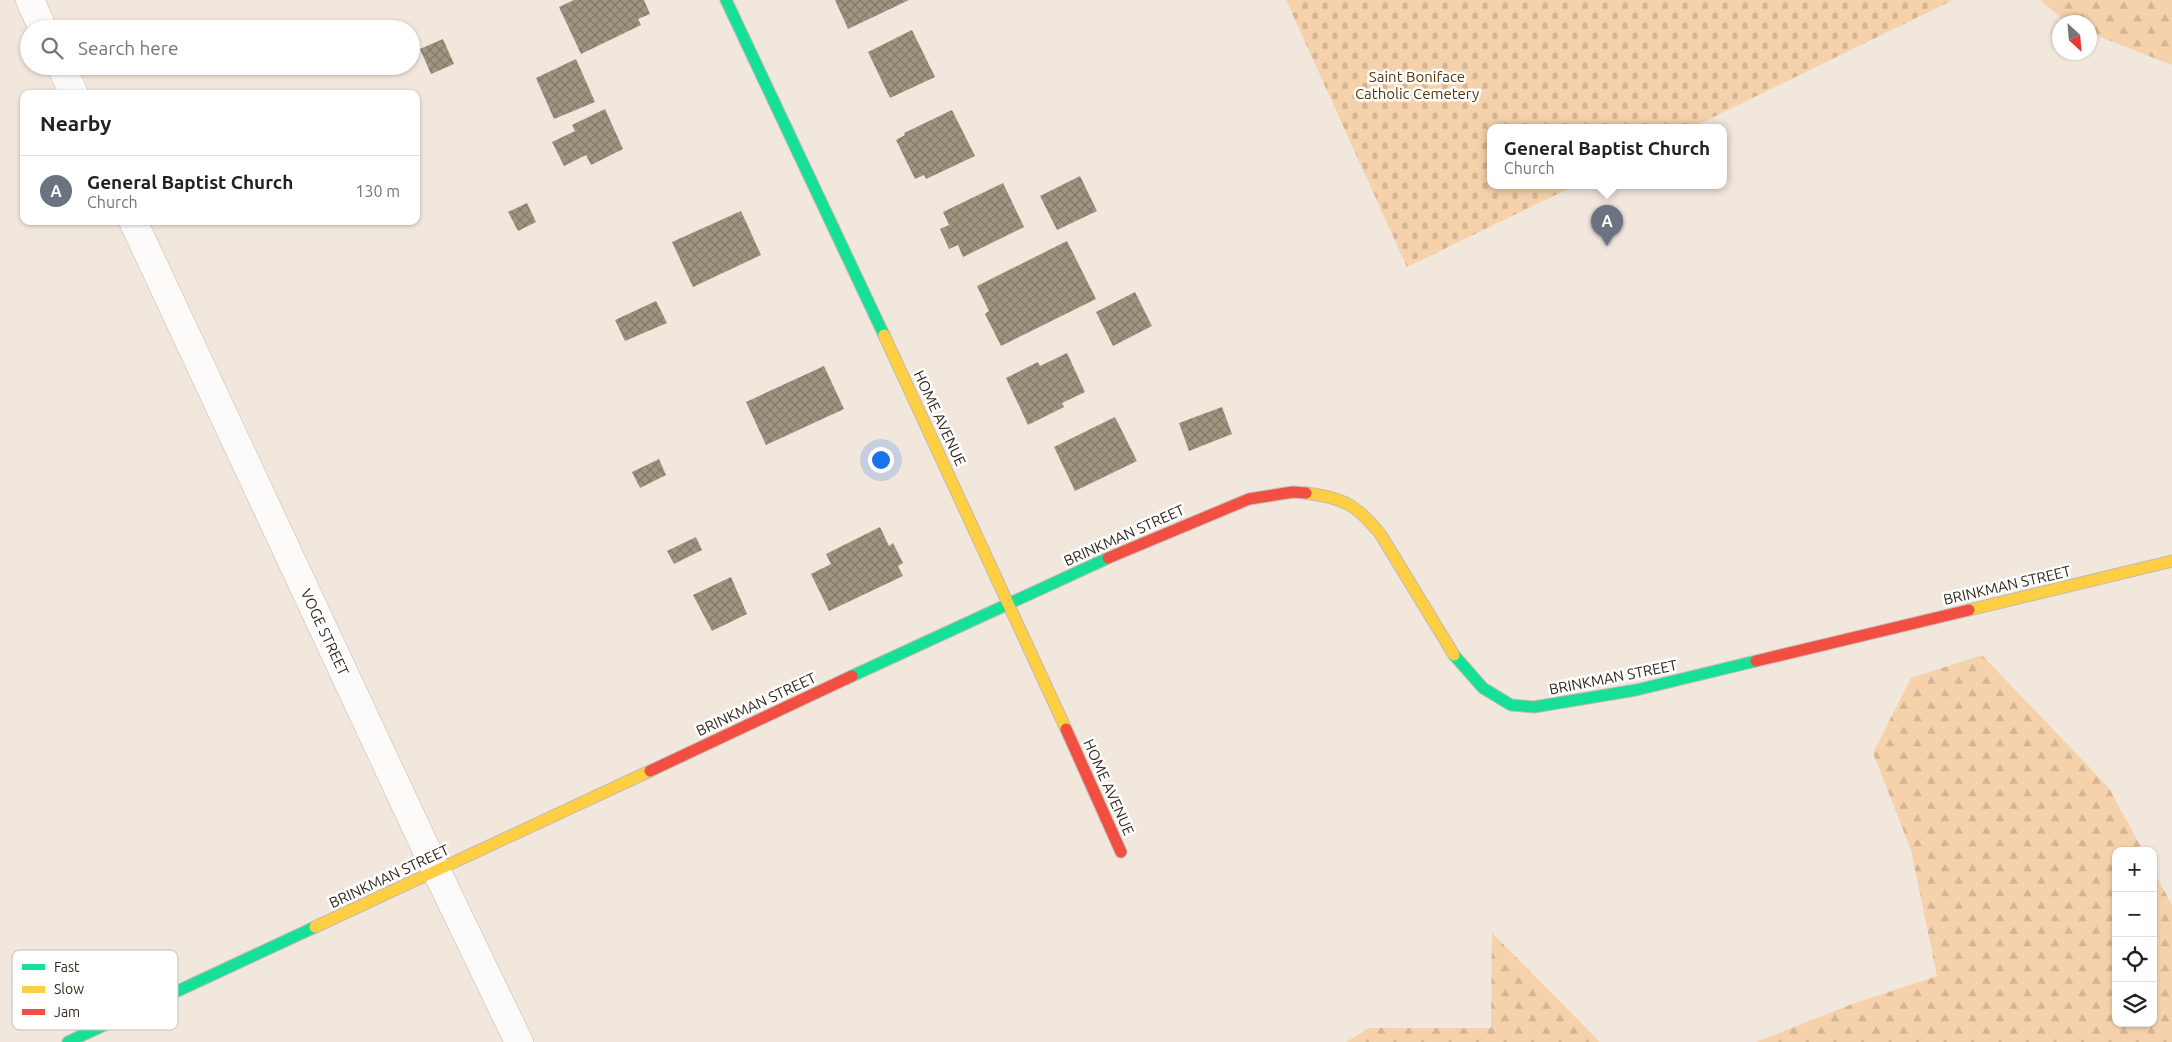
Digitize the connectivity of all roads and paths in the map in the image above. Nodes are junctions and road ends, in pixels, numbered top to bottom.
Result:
1 (30, 0) edge
2 (726, 0) edge
3 (39, 20) edge
4 (65, 75) edge
5 (72, 90) edge
6 (135, 225) edge
7 (2172, 561) edge
8 (1009, 603) junction
9 (1121, 852) dead end
10 (436, 870) junction
11 (178, 991) edge
12 (94, 1030) edge
13 (68, 1042) edge
14 (519, 1042) edge

1 - 3 street
2 - 8 street, HOME AVENUE
4 - 5 street
6 - 10 street, VOGE STREET
7 - 8 street, BRINKMAN STREET
8 - 9 street, HOME AVENUE
8 - 10 street, BRINKMAN STREET
10 - 11 street, BRINKMAN STREET
10 - 14 street, VOGE STREET
12 - 13 street, BRINKMAN STREET

